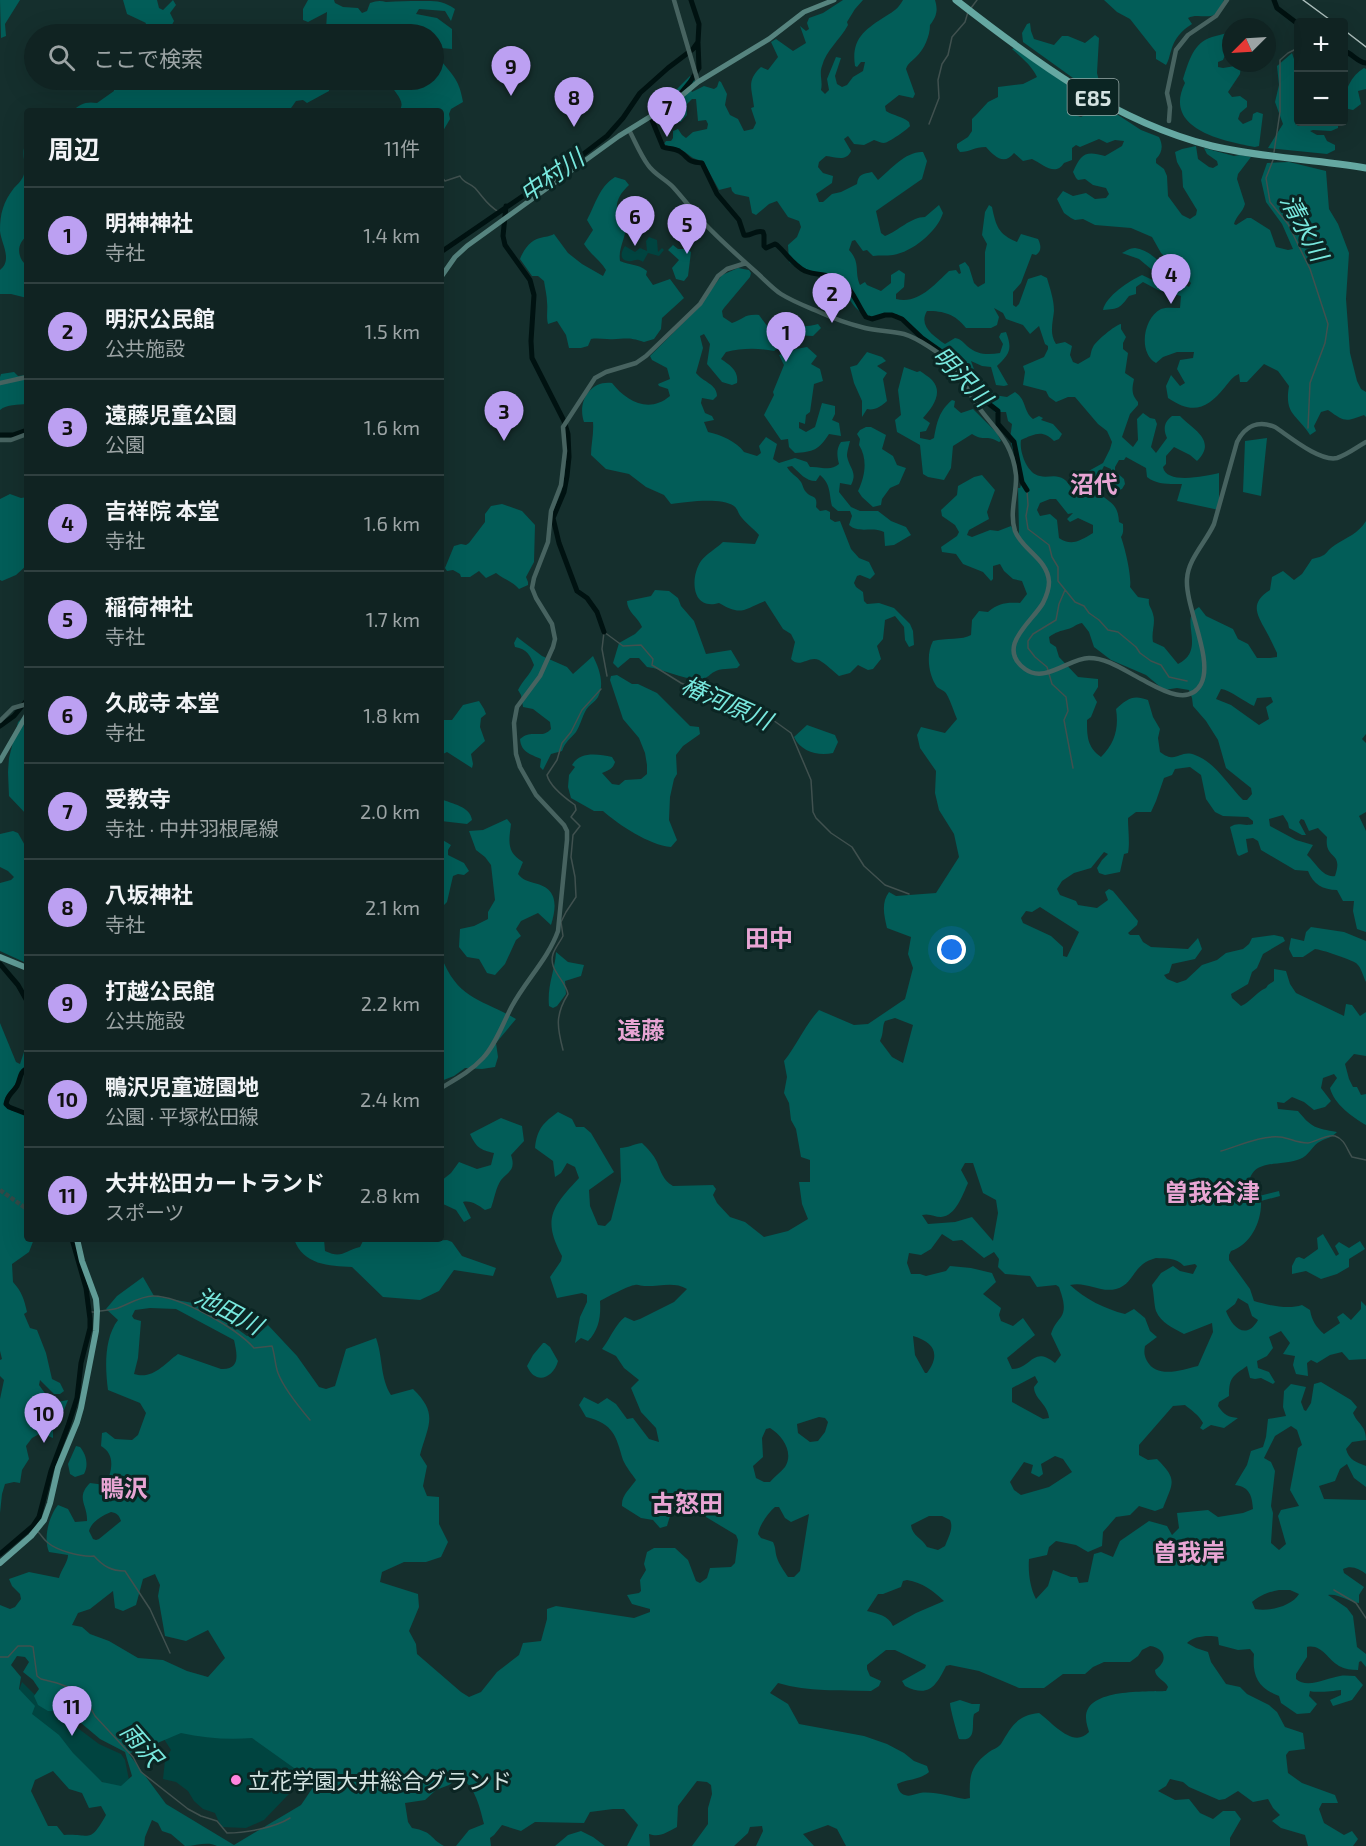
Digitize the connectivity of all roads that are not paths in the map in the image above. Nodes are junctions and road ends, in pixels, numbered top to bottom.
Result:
1 (674, 0) edge
2 (834, 0) edge
3 (956, 0) edge
4 (962, 0) edge
5 (1227, 0) edge
6 (697, 79) junction
7 (1169, 121) dead end
8 (629, 130) junction
9 (1250, 152) junction
10 (1366, 167) edge
11 (746, 263) junction
12 (444, 273) edge
13 (24, 377) edge
14 (0, 383) edge
15 (24, 435) edge
16 (0, 440) edge
17 (1366, 442) edge
18 (24, 705) edge
19 (24, 719) edge
20 (0, 721) edge
21 (0, 761) edge
22 (0, 957) edge
23 (24, 967) edge
24 (444, 1086) edge
25 (78, 1242) edge
26 (0, 1563) edge

1 - 6 street
2 - 6 main road
3 - 9 highway, E85
4 - 9 highway, E85
5 - 7 street
6 - 8 main road
8 - 11 street
8 - 12 main road
9 - 10 highway, E85
11 - 17 street
11 - 24 street
13 - 14 street
15 - 16 street
18 - 20 street
19 - 21 main road
22 - 23 main road
25 - 26 main road

